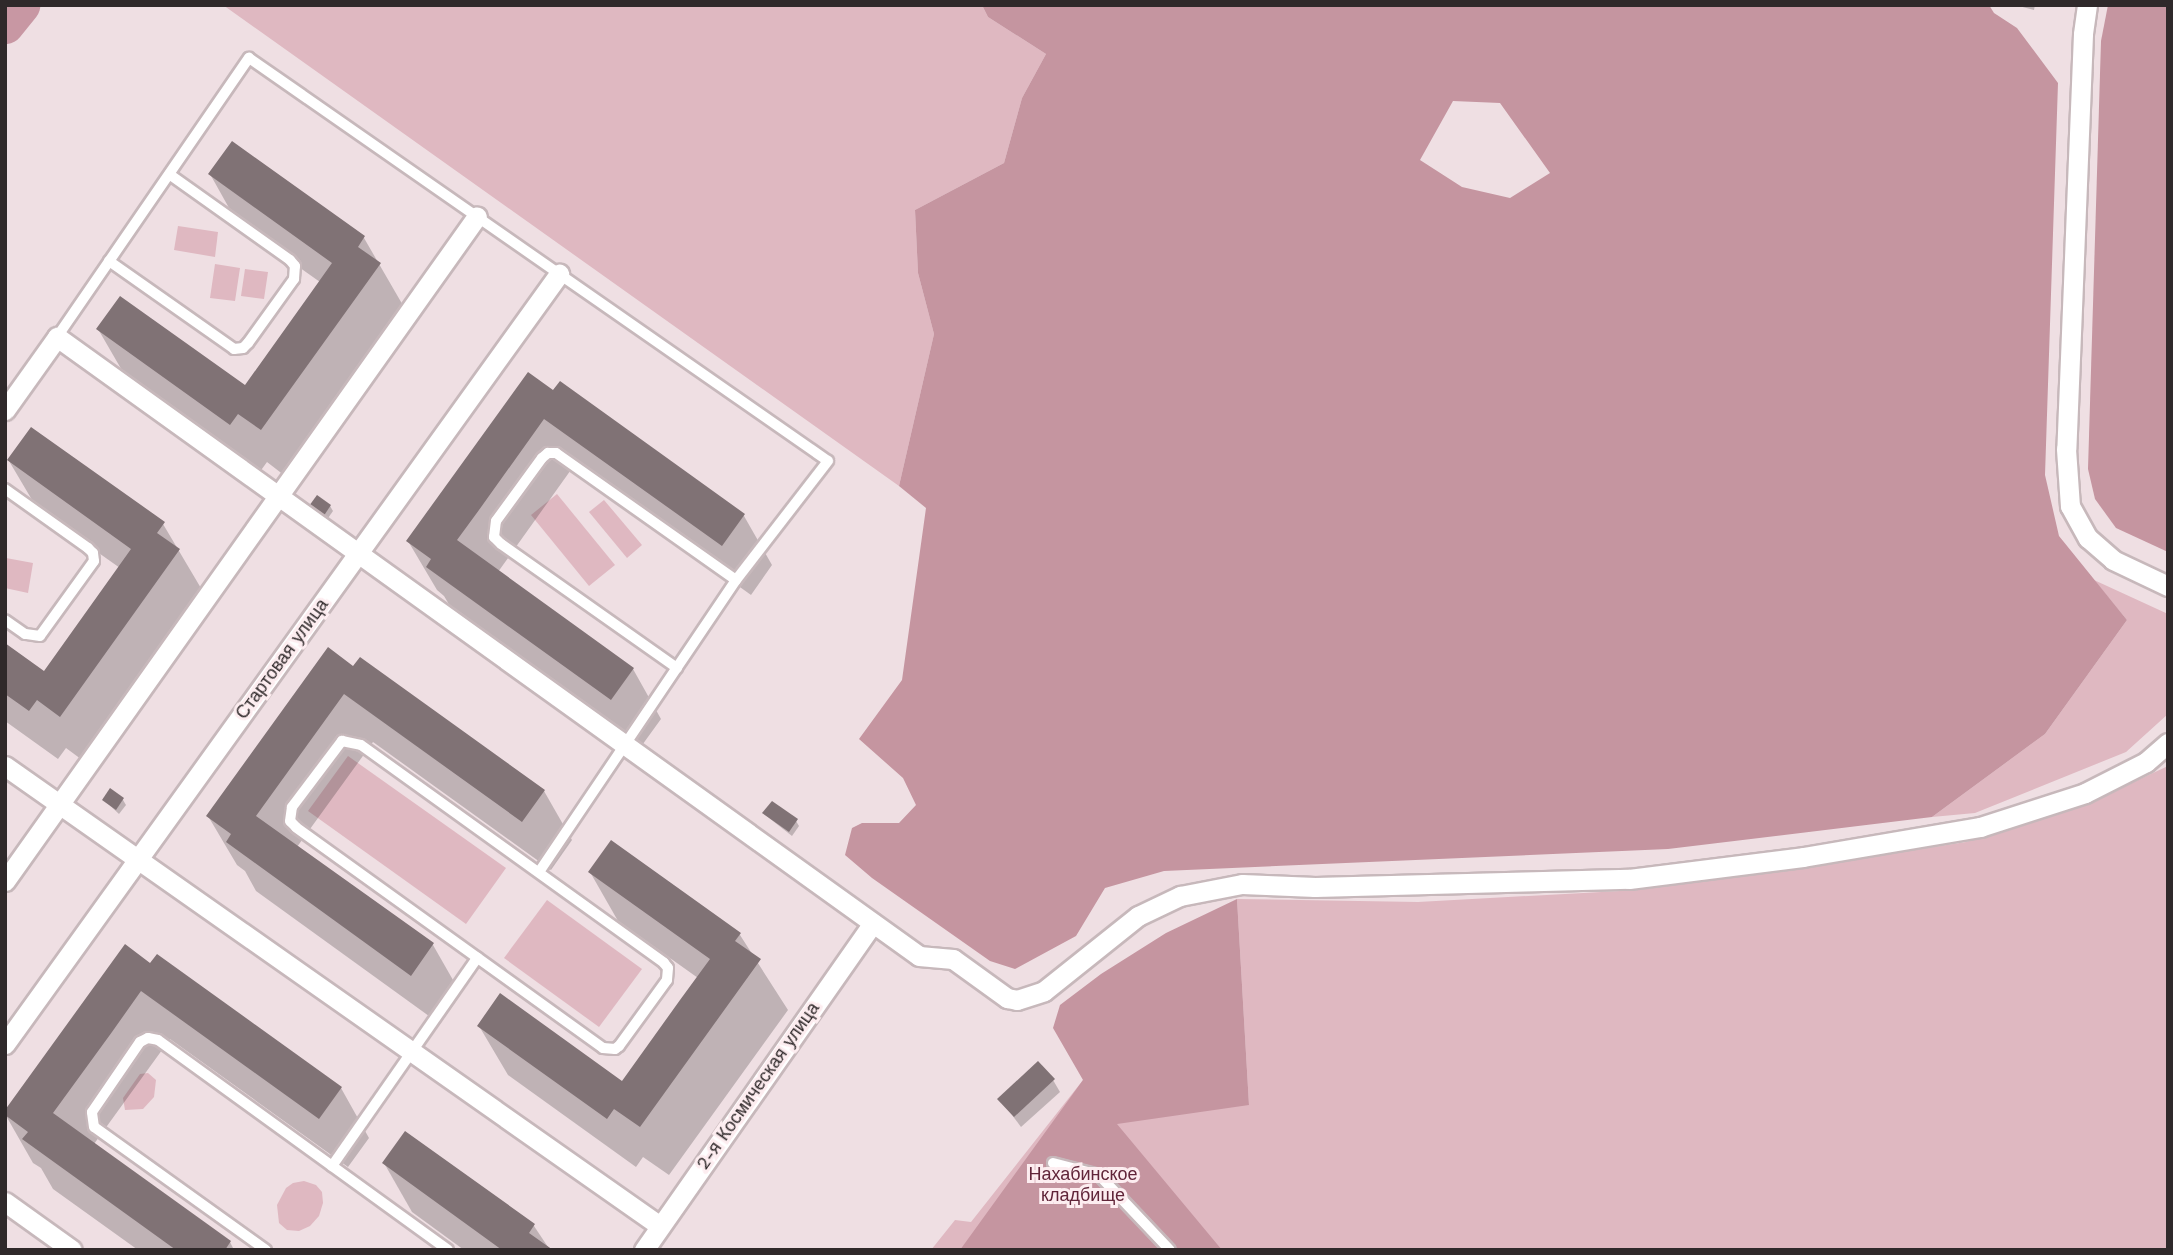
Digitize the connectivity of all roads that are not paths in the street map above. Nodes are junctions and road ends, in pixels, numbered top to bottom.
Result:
1 (2087, 5) edge
2 (169, 174) junction
3 (477, 216) junction
4 (110, 261) junction
5 (559, 274) junction
6 (57, 337) junction
7 (5, 410) edge
8 (5, 489) edge
9 (278, 496) junction
10 (358, 553) junction
11 (736, 580) junction
12 (2168, 586) edge
13 (5, 620) edge
14 (677, 668) junction
15 (2168, 743) edge
16 (625, 745) junction
17 (5, 766) edge
18 (60, 804) junction
19 (138, 859) junction
20 (539, 872) junction
21 (5, 881) edge
22 (873, 923) junction
23 (477, 958) junction
24 (5, 1044) edge
25 (411, 1052) junction
26 (1053, 1163) dead end
27 (332, 1166) junction
28 (5, 1202) edge
29 (660, 1226) junction
30 (72, 1250) edge
31 (266, 1250) edge
32 (448, 1250) edge
33 (644, 1250) edge
34 (1170, 1250) edge

1 - 12 street
2 - 3 lane
2 - 4 lane
2 - 4 lane
3 - 5 lane
3 - 9 street
4 - 6 lane
5 - 10 street, Стартовая улица
5 - 11 lane
6 - 7 street
6 - 9 street
8 - 13 lane
9 - 10 street
9 - 18 street
10 - 16 street
10 - 19 street, Стартовая улица
11 - 14 lane
11 - 14 lane
14 - 16 lane
15 - 22 street
16 - 20 lane
16 - 22 street
17 - 18 street
18 - 19 street
18 - 21 street
19 - 24 street, Стартовая улица
19 - 25 street
20 - 23 lane
20 - 23 lane
22 - 29 street, 2-я Космическая улица
23 - 25 lane
25 - 27 lane
25 - 29 street
26 - 34 lane
27 - 31 lane
27 - 32 lane
28 - 30 street
29 - 33 street, 2-я Космическая улица

